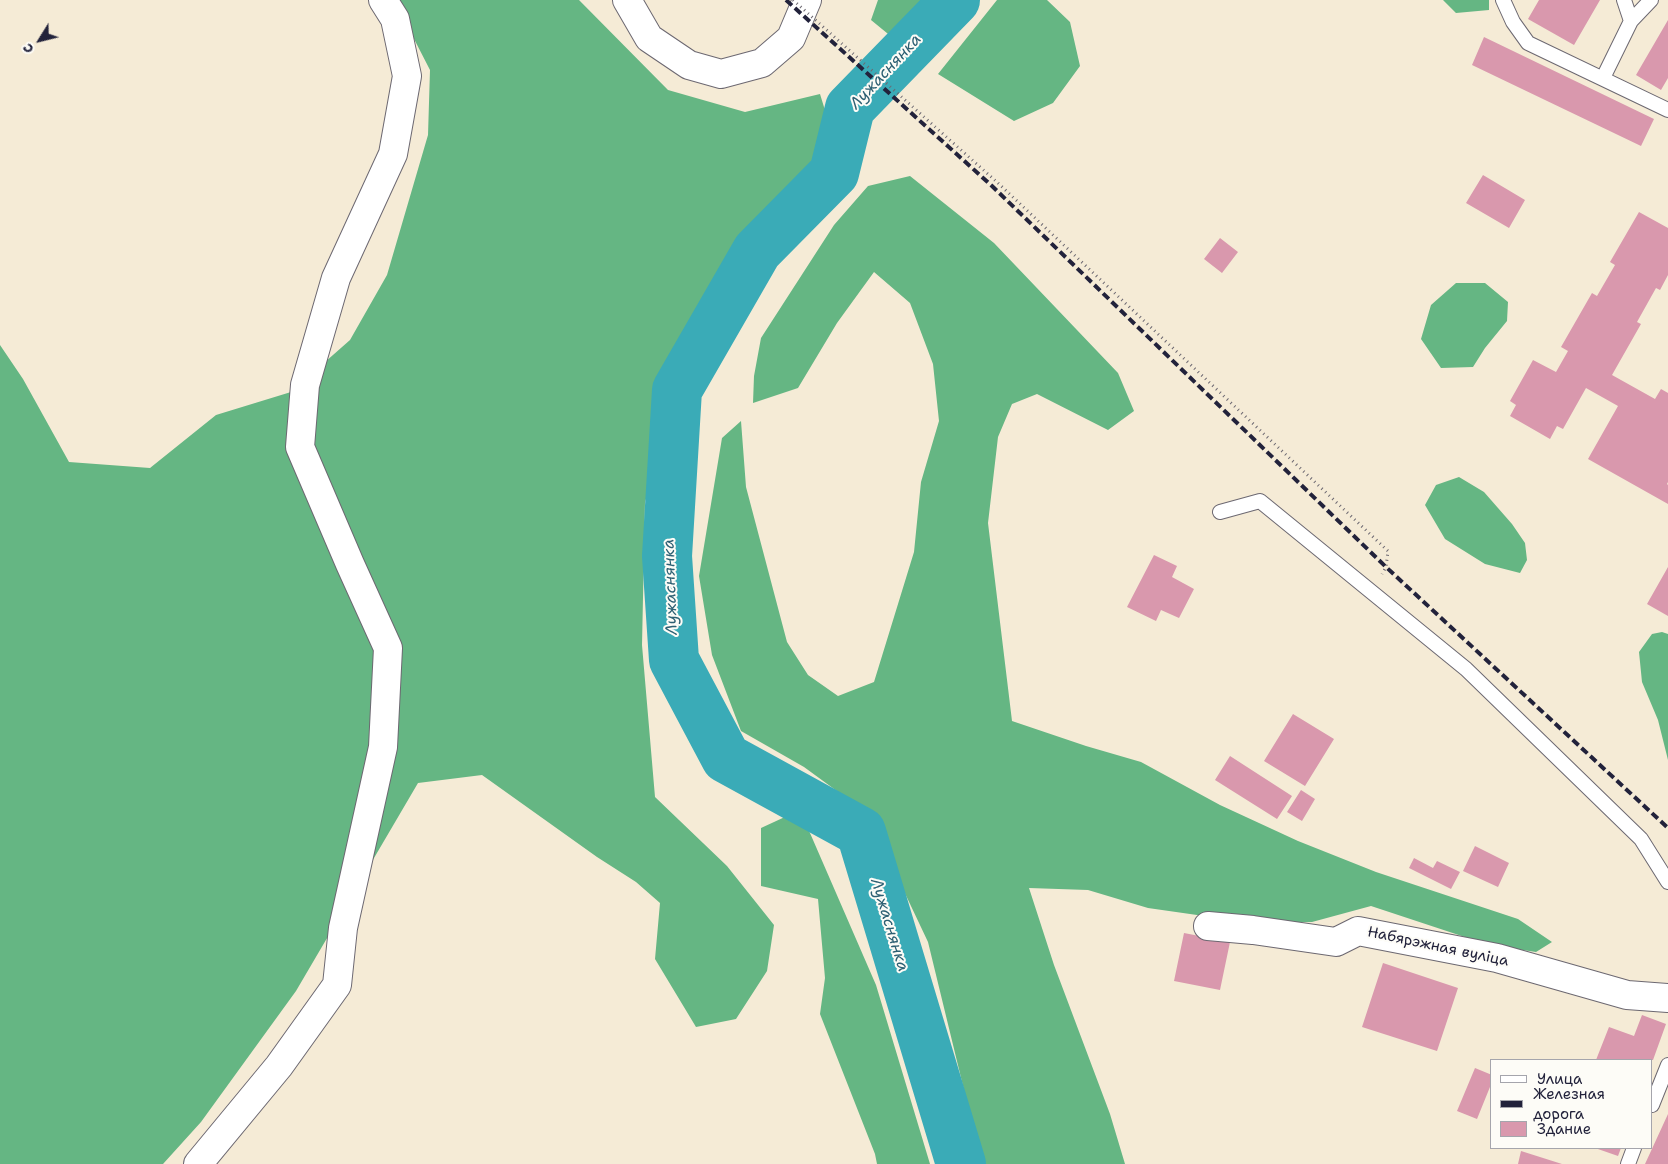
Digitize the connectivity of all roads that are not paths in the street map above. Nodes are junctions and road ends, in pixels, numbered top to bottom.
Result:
1 (383, 0) edge
2 (627, 0) edge
3 (806, 0) edge
4 (1503, 0) edge
5 (1624, 0) edge
6 (1651, 0) edge
7 (1631, 21) junction
8 (1603, 78) junction
9 (1668, 110) edge
10 (1220, 512) dead end
11 (1668, 882) edge
12 (1208, 926) dead end
13 (1668, 998) edge
14 (1668, 1066) edge
15 (1653, 1103) edge
16 (1634, 1149) edge
17 (198, 1164) edge
18 (1628, 1164) edge

1 - 17 street
2 - 3 street
4 - 8 lane
5 - 7 lane
6 - 7 lane
7 - 8 lane
8 - 9 lane
10 - 11 lane
12 - 13 street, Набярэжная вуліца
14 - 15 lane
16 - 18 lane

